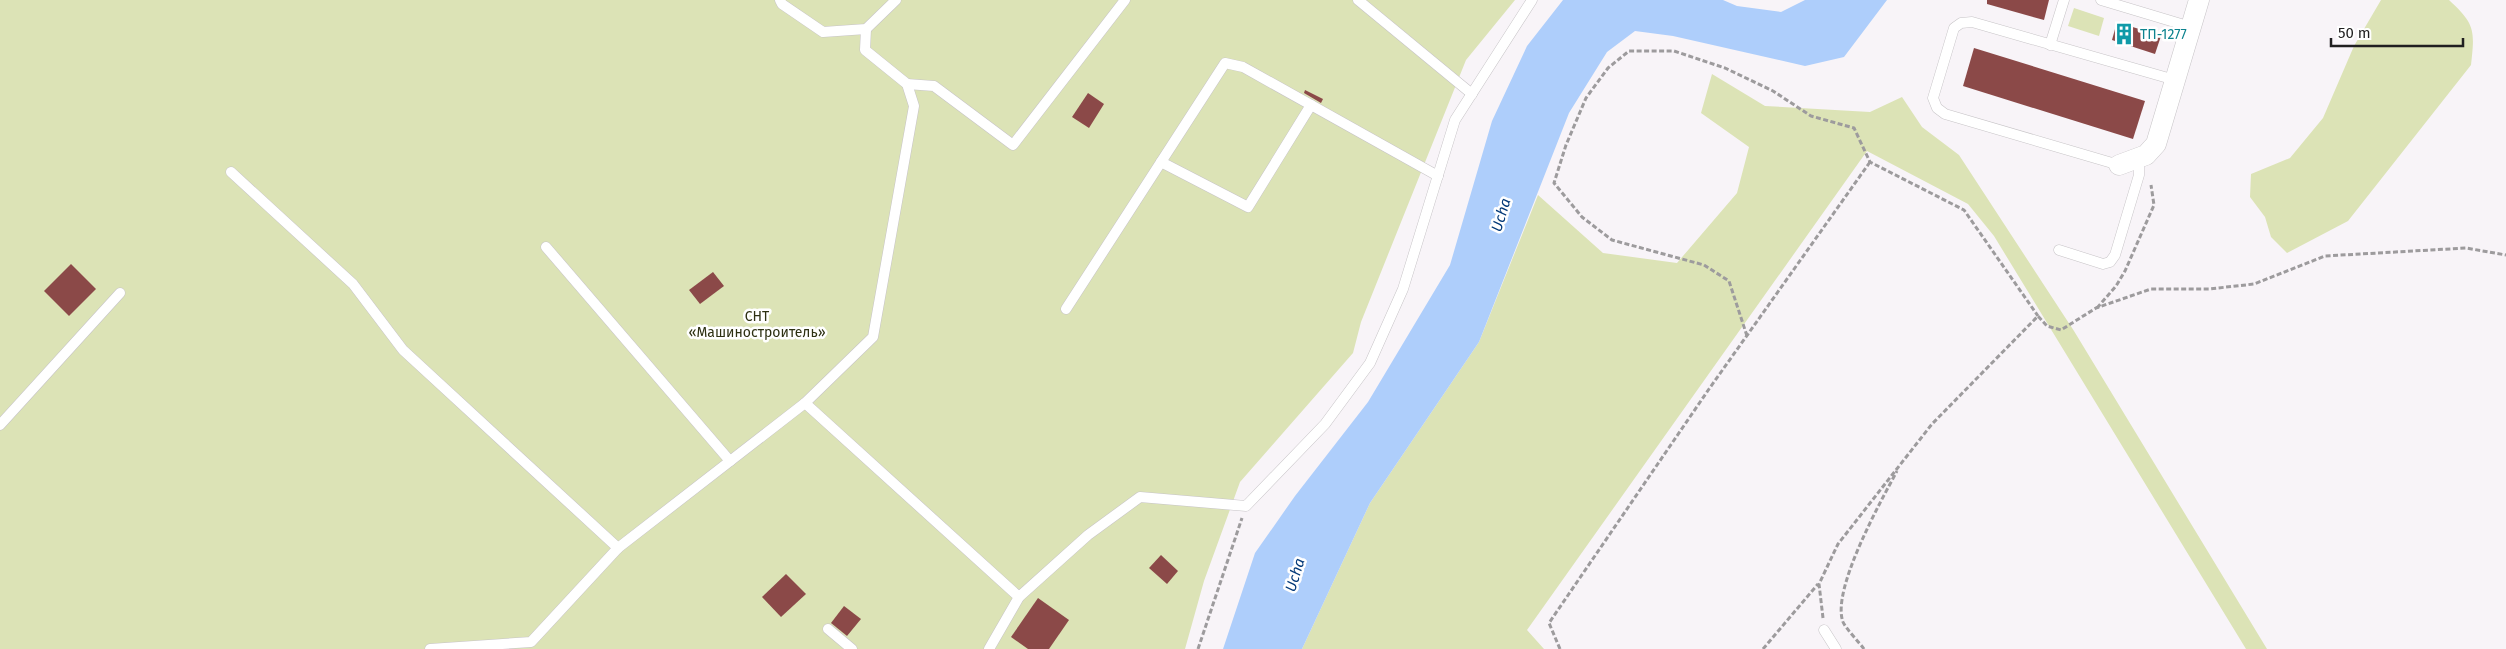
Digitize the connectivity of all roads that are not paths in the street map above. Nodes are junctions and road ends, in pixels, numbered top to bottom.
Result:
1 (780, 0) edge
2 (896, 0) edge
3 (1125, 0) edge
4 (1358, 0) edge
5 (1532, 0) edge
6 (2064, 0) edge
7 (2102, 0) edge
8 (2199, 0) edge
9 (2191, 27) junction
10 (866, 29) junction
11 (2050, 45) junction
12 (2175, 80) junction
13 (907, 84) junction
14 (1472, 94) junction
15 (1311, 105) junction
16 (2139, 158) junction
17 (1161, 162) junction
18 (2118, 165) joint
19 (231, 172) dead end
20 (1438, 176) junction
21 (546, 247) dead end
22 (2058, 250) dead end
23 (120, 293) dead end
24 (1066, 309) dead end
25 (804, 403) junction
26 (0, 425) edge
27 (730, 461) junction
28 (618, 548) junction
29 (1019, 597) junction
30 (828, 629) dead end
31 (1824, 630) road end
32 (430, 649) edge
33 (852, 649) edge
34 (989, 649) edge
35 (1836, 649) edge

1 - 10 lane
2 - 10 lane
3 - 13 lane
4 - 14 lane
5 - 14 lane
6 - 11 lane
7 - 9 lane
8 - 9 street
9 - 12 street
10 - 13 lane
11 - 12 lane
11 - 18 lane
12 - 16 street
13 - 25 lane
14 - 20 lane
15 - 17 lane
15 - 17 lane
15 - 20 lane
16 - 18 street
16 - 22 lane
17 - 24 lane
19 - 28 lane
20 - 29 lane
21 - 27 lane
23 - 26 lane
25 - 27 lane
25 - 29 lane
27 - 28 lane
28 - 32 lane
29 - 34 lane
30 - 33 lane
31 - 35 lane

